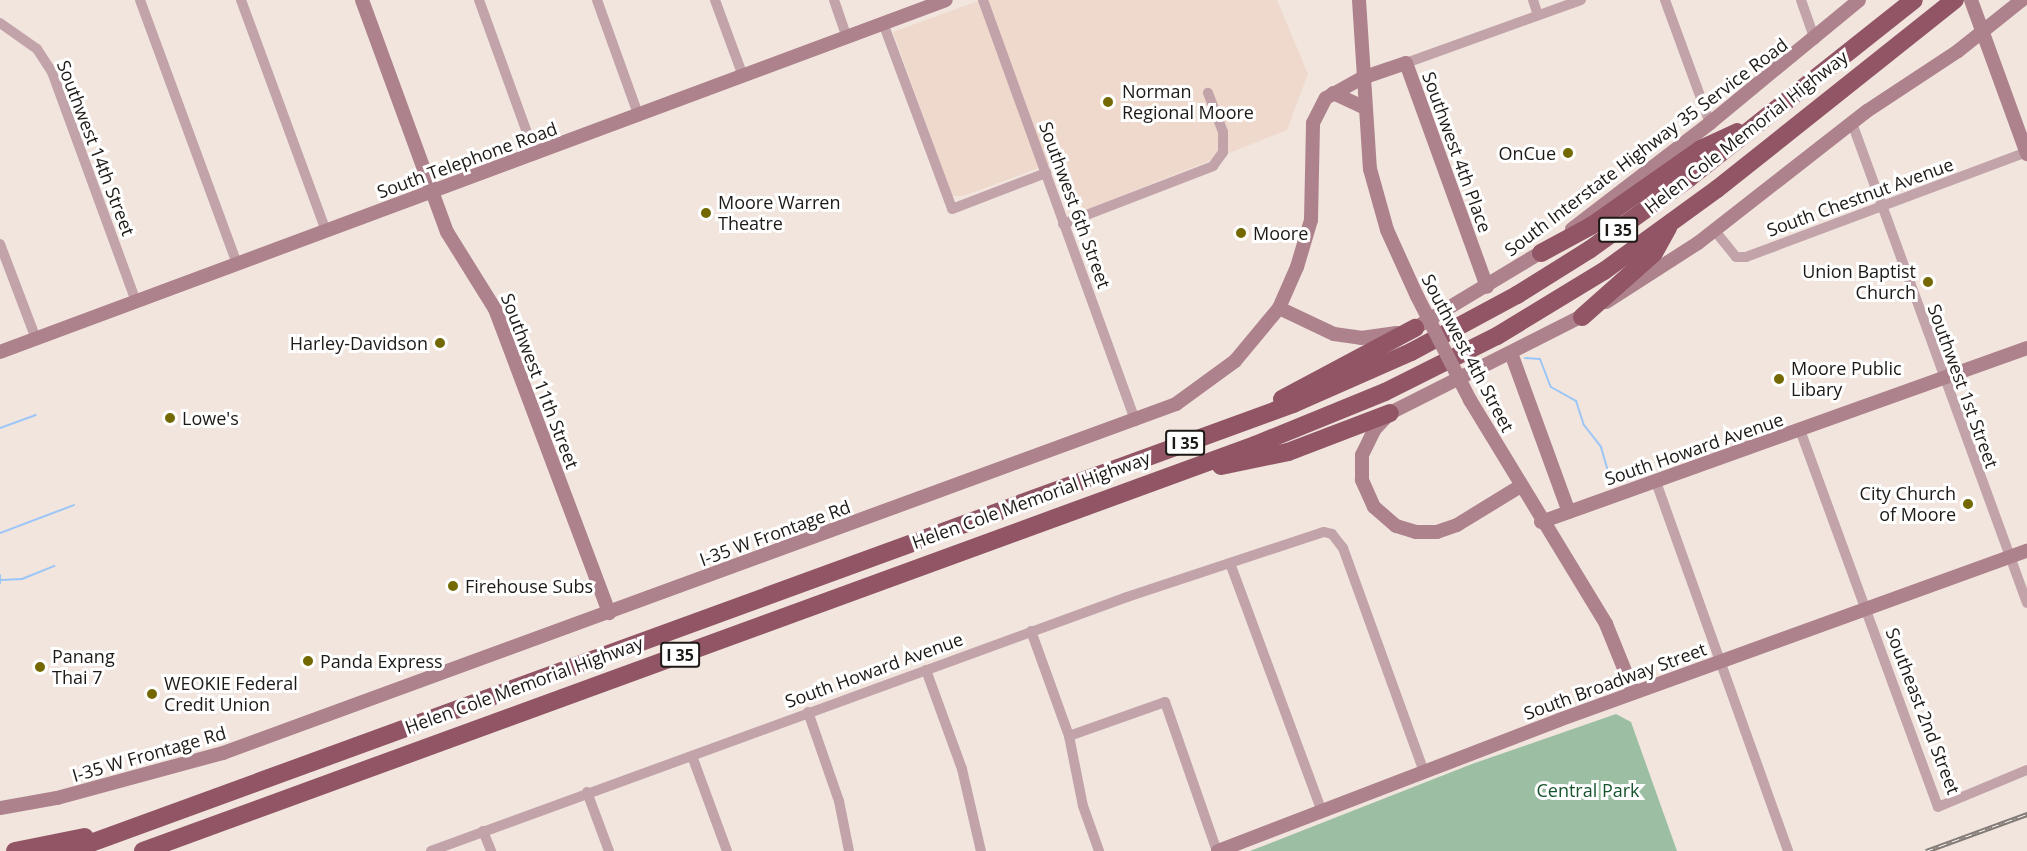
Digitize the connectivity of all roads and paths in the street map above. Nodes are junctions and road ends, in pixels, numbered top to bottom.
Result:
1 (140, 0) edge
2 (240, 0) edge
3 (362, 0) edge
4 (479, 0) edge
5 (597, 0) edge
6 (715, 0) edge
7 (834, 0) edge
8 (946, 0) edge
9 (983, 0) edge
10 (1359, 0) edge
11 (1533, 0) edge
12 (1581, 0) edge
13 (1665, 0) edge
14 (1801, 0) edge
15 (1859, 0) edge
16 (1914, 0) edge
17 (1955, 0) edge
18 (1971, 0) edge
19 (2022, 0) edge
20 (1538, 15) junction
21 (0, 23) edge
22 (883, 24) junction
23 (1982, 32) junction
24 (847, 37) junction
25 (1815, 40) junction
26 (1406, 63) junction
27 (743, 76) junction
28 (1362, 78) junction
29 (1208, 93) dead end
30 (1333, 93) junction
31 (1364, 107) junction
32 (638, 114) junction
33 (1768, 117) junction
34 (1710, 123) junction
35 (1852, 123) junction
36 (2027, 153) edge
37 (535, 155) junction
38 (1046, 173) junction
39 (432, 193) junction
40 (1882, 207) junction
41 (1064, 224) junction
42 (1669, 225) junction
43 (326, 231) junction
44 (1715, 231) junction
45 (0, 244) edge
46 (1540, 253) junction
47 (237, 264) junction
48 (1487, 288) junction
49 (136, 302) junction
50 (1279, 308) junction
51 (1582, 316) junction
52 (1415, 328) junction
53 (36, 339) junction
54 (2027, 348) edge
55 (0, 352) edge
56 (1511, 353) junction
57 (1944, 380) junction
58 (1390, 413) junction
59 (1252, 419) junction
60 (1135, 421) junction
61 (1800, 430) junction
62 (1172, 475) junction
63 (1656, 482) junction
64 (1519, 487) junction
65 (1569, 512) junction
66 (1541, 522) junction
67 (2027, 551) edge
68 (2009, 557) junction
69 (1230, 563) junction
70 (2027, 603) edge
71 (1866, 609) junction
72 (609, 613) junction
73 (1031, 631) junction
74 (1722, 661) junction
75 (926, 670) junction
76 (1634, 693) junction
77 (808, 712) junction
78 (1069, 736) junction
79 (692, 756) junction
80 (2027, 770) edge
81 (1424, 772) junction
82 (587, 792) junction
83 (0, 808) edge
84 (1322, 812) junction
85 (125, 831) junction
86 (483, 831) junction
87 (15, 851) edge
88 (69, 851) edge
89 (142, 851) edge
90 (430, 851) edge
91 (491, 851) edge
92 (609, 851) edge
93 (727, 851) edge
94 (849, 851) edge
95 (981, 851) edge
96 (1099, 851) edge
97 (1218, 851) edge
98 (1788, 851) edge

1 - 47 street
2 - 43 street
3 - 39 main road, Southwest 11th Street
4 - 37 street
5 - 32 street
6 - 27 street
7 - 24 street
8 - 22 main road, South Telephone Road
9 - 38 street, Southwest 6th Street
10 - 28 main road, Southwest 4th Street
11 - 20 street
12 - 20 street
13 - 34 street
14 - 25 street
15 - 25 main road, South Interstate Highway 35 Service Road
16 - 33 highway, Helen Cole Memorial Highway / I 35
17 - 42 highway, Helen Cole Memorial Highway / I 35
18 - 23 main road
19 - 23 main road
20 - 26 street
21 - 49 street, Southwest 14th Street
22 - 24 main road, South Telephone Road
22 - 38 street
23 - 35 main road
23 - 36 main road
24 - 27 main road, South Telephone Road
25 - 34 main road, South Interstate Highway 35 Service Road
26 - 28 main road, I-35 W Frontage Rd
26 - 48 main road, Southwest 4th Place
27 - 32 main road, South Telephone Road
28 - 30 main road, I-35 W Frontage Rd
28 - 31 main road, Southwest 4th Street
29 - 41 street
30 - 31 main road
30 - 50 main road, I-35 W Frontage Rd
31 - 64 main road, Southwest 4th Street, bridge
32 - 37 main road, South Telephone Road
33 - 46 highway
33 - 59 highway, Helen Cole Memorial Highway / I 35
34 - 46 main road, South Interstate Highway 35 Service Road
35 - 40 street, Southwest 1st Street
35 - 44 main road
36 - 40 street, South Chestnut Avenue
37 - 39 main road, South Telephone Road
38 - 41 street, Southwest 6th Street
39 - 43 main road, South Telephone Road
39 - 72 main road, Southwest 11th Street
40 - 44 street, South Chestnut Avenue
40 - 57 street, Southwest 1st Street
41 - 60 street, Southwest 6th Street
42 - 51 highway
42 - 62 highway, Helen Cole Memorial Highway / I 35
43 - 47 main road, South Telephone Road
44 - 51 main road
45 - 53 street
46 - 48 main road, South Interstate Highway 35 Service Road
47 - 49 main road, South Telephone Road
48 - 52 main road, South Interstate Highway 35 Service Road
49 - 53 main road, South Telephone Road
50 - 52 main road, South Interstate Highway 35 Service Road
50 - 60 main road, I-35 W Frontage Rd
51 - 56 main road
52 - 59 highway
53 - 55 main road, South Telephone Road
54 - 57 main road, South Howard Avenue
56 - 58 main road
56 - 65 main road
57 - 61 main road, South Howard Avenue
57 - 68 street, Southwest 1st Street
58 - 62 highway
58 - 64 main road
59 - 85 highway, Helen Cole Memorial Highway / I 35
60 - 72 main road, I-35 W Frontage Rd
61 - 63 main road, South Howard Avenue
61 - 71 street
62 - 89 highway, Helen Cole Memorial Highway / I 35
63 - 65 main road, South Howard Avenue
63 - 74 street
64 - 66 main road, Southwest 4th Street
65 - 66 main road, South Howard Avenue
66 - 76 main road, Southwest 4th Street
67 - 68 main road, South Broadway Street
68 - 70 street, Southwest 1st Street
68 - 71 main road, South Broadway Street
69 - 73 street, South Howard Avenue
69 - 81 street, South Howard Avenue
69 - 84 street
71 - 74 main road, South Broadway Street
71 - 80 street, Southeast 2nd Street
72 - 83 main road, I-35 W Frontage Rd
73 - 75 street, South Howard Avenue
73 - 78 street
74 - 76 main road, South Broadway Street
74 - 98 street
75 - 77 street, South Howard Avenue
75 - 95 street
76 - 81 main road, South Broadway Street
77 - 79 street, South Howard Avenue
77 - 94 street
78 - 96 street
78 - 97 street
79 - 82 street, South Howard Avenue
79 - 93 street
81 - 84 main road, South Broadway Street
82 - 86 street, South Howard Avenue
82 - 92 street
84 - 97 main road, South Broadway Street
85 - 87 highway
85 - 88 highway, Helen Cole Memorial Highway / I 35
86 - 90 street, South Howard Avenue
86 - 91 street

